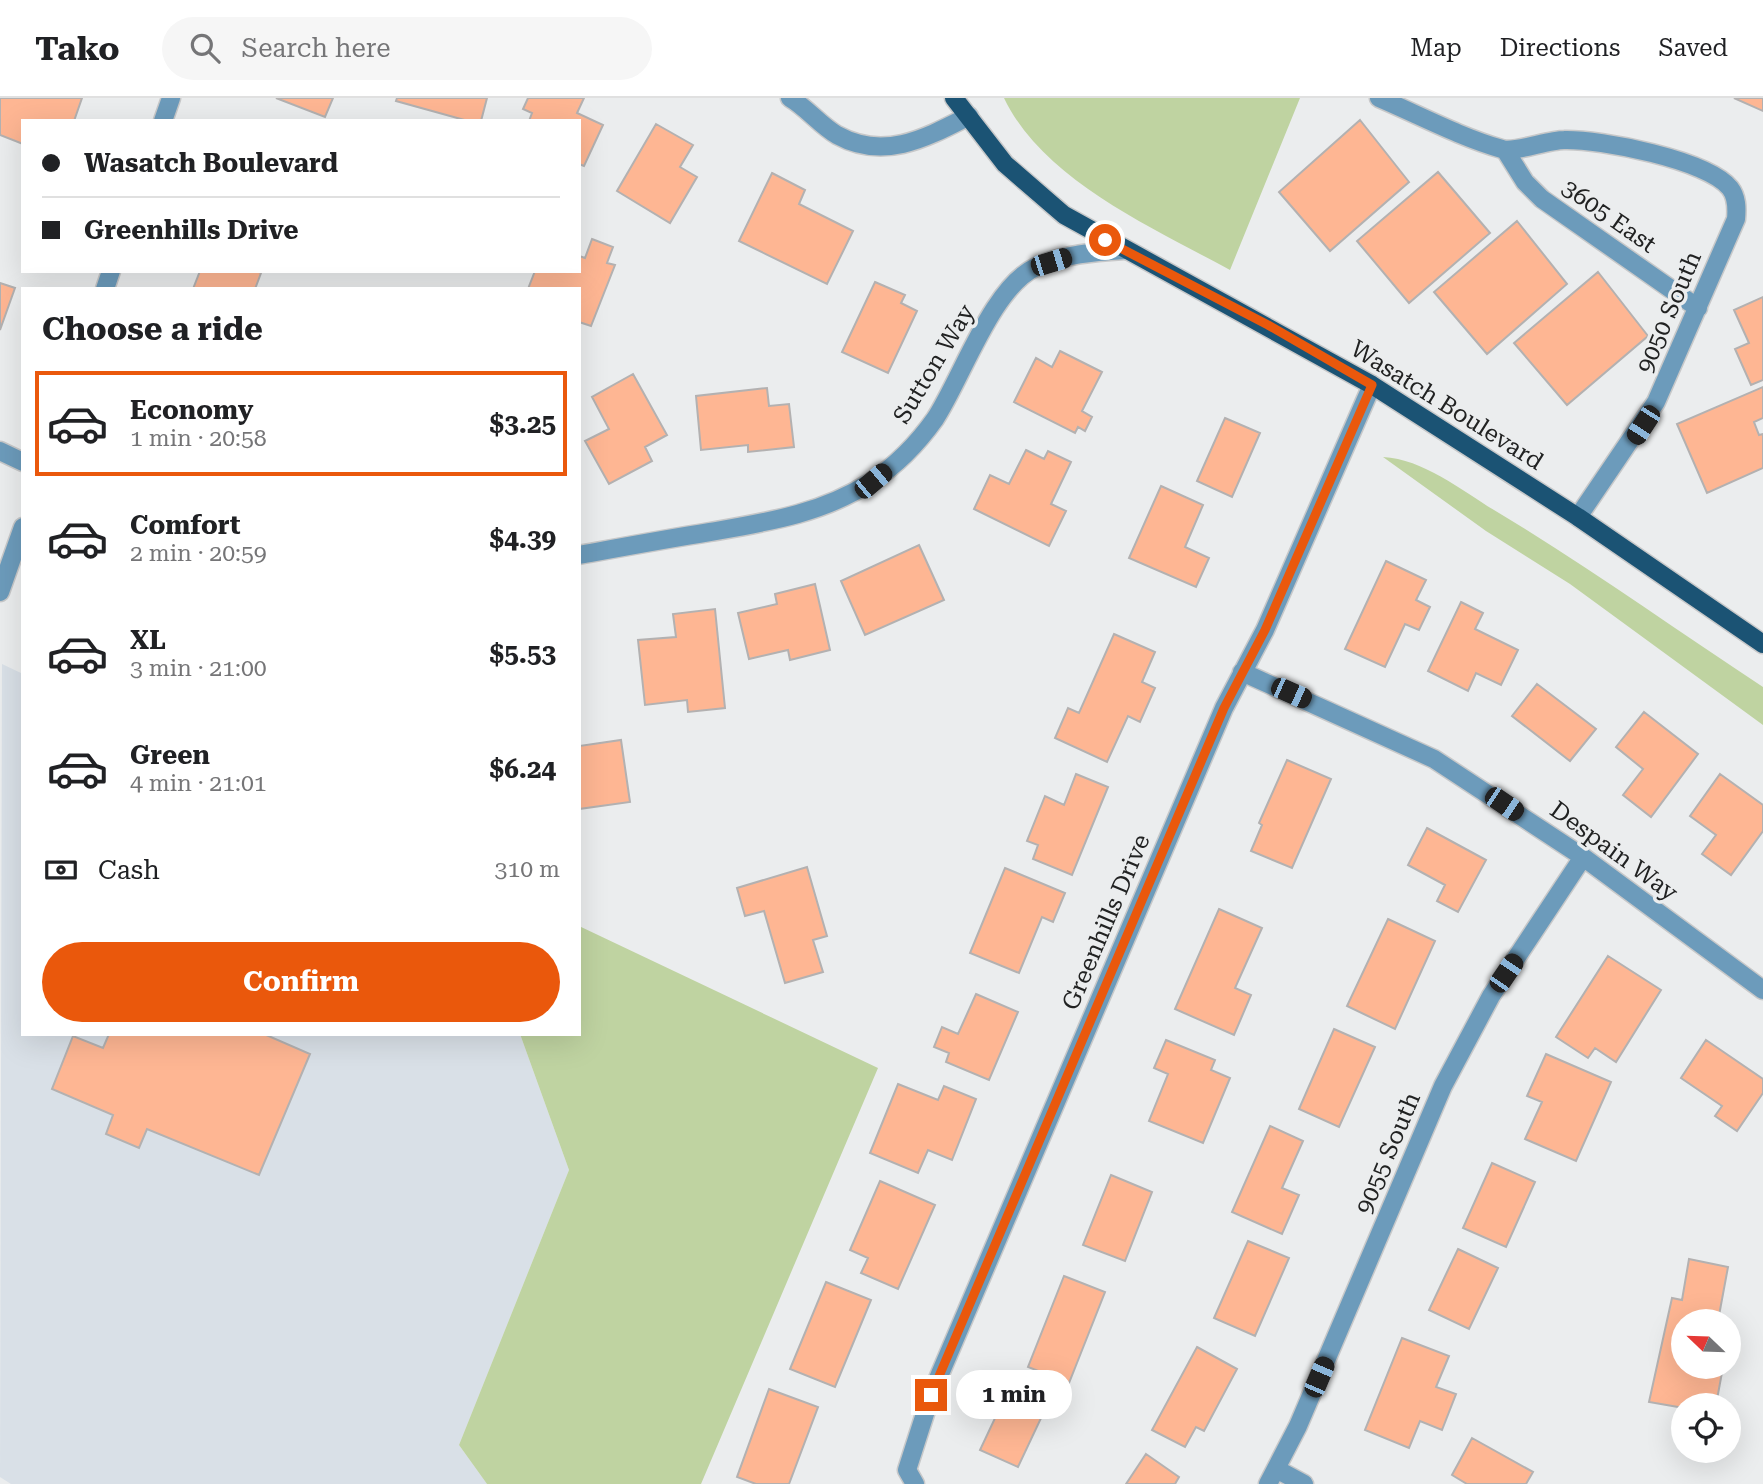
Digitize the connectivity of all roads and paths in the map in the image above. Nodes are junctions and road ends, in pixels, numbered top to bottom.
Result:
1 (171, 98) edge
2 (790, 98) edge
3 (954, 98) edge
4 (962, 98) edge
5 (1379, 98) edge
6 (969, 117) junction
7 (164, 119) edge
8 (1505, 150) junction
9 (1730, 188) joint
10 (1125, 250) junction
11 (1698, 308) junction
12 (1372, 385) junction
13 (0, 451) edge
14 (21, 461) edge
15 (1578, 517) junction
16 (21, 533) edge
17 (581, 555) edge
18 (0, 592) edge
19 (1763, 644) edge
20 (1242, 672) junction
21 (1583, 857) junction
22 (1763, 990) edge
23 (1273, 1477) edge
24 (915, 1484) edge
25 (1304, 1484) edge

1 - 7 street
2 - 6 street
3 - 6 main road, Wasatch Boulevard
4 - 6 main road, Wasatch Boulevard
5 - 8 street
6 - 10 main road, Wasatch Boulevard
8 - 9 street, 3605 East
8 - 11 street, 3605 East
9 - 11 street, 9050 South
10 - 12 main road, Wasatch Boulevard
10 - 17 street, Sutton Way
11 - 15 street, 9050 South
12 - 15 main road, Wasatch Boulevard
12 - 20 street, Greenhills Drive
13 - 14 street
15 - 19 main road, Wasatch Boulevard
16 - 18 street
20 - 21 street, Despain Way
20 - 24 street, Greenhills Drive
21 - 22 street, Despain Way
21 - 23 street, 9055 South
23 - 25 street

